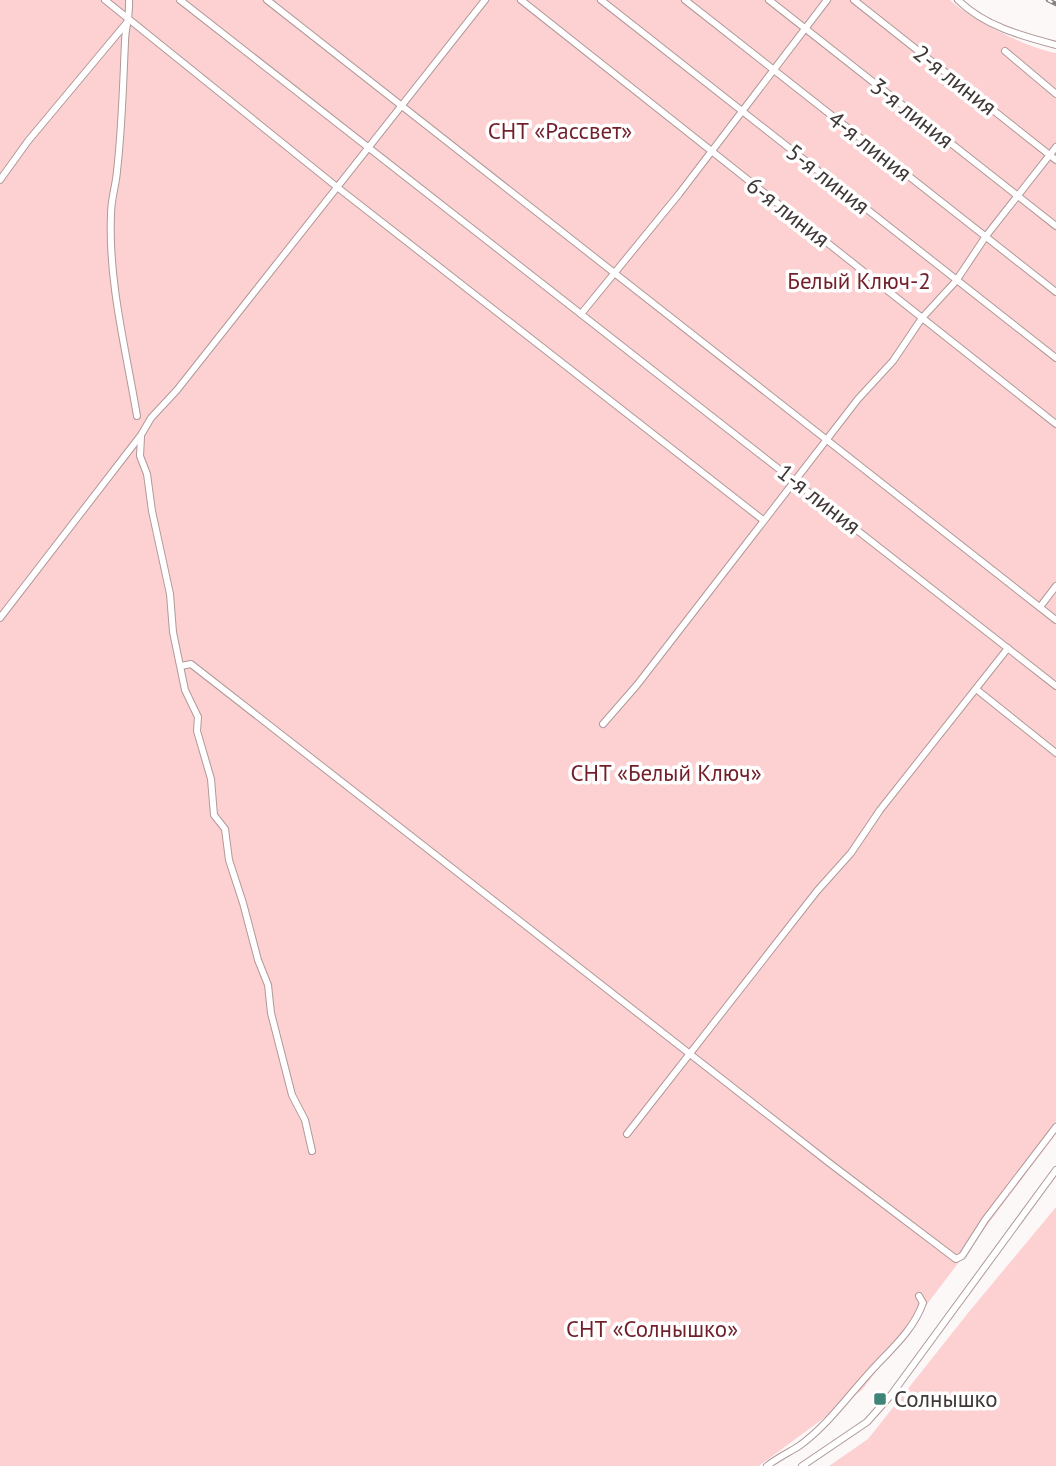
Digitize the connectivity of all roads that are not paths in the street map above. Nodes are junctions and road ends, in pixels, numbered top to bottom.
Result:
1 (105, 0) edge
2 (129, 0) edge
3 (180, 0) edge
4 (267, 0) edge
5 (485, 0) edge
6 (521, 0) edge
7 (601, 0) edge
8 (685, 0) edge
9 (769, 0) edge
10 (827, 0) edge
11 (854, 0) edge
12 (958, 0) edge
13 (130, 19) junction
14 (805, 29) junction
15 (1056, 45) edge
16 (1005, 51) dead end
17 (773, 69) junction
18 (1056, 93) edge
19 (401, 105) junction
20 (741, 111) junction
21 (369, 146) junction
22 (1056, 147) edge
23 (710, 151) junction
24 (1049, 155) junction
25 (1056, 160) edge
26 (0, 180) edge
27 (337, 187) junction
28 (1017, 196) junction
29 (1056, 226) edge
30 (985, 236) junction
31 (615, 274) junction
32 (956, 281) junction
33 (1056, 292) edge
34 (581, 314) junction
35 (922, 318) junction
36 (1056, 358) edge
37 (137, 416) dead end
38 (1056, 424) edge
39 (141, 435) junction
40 (826, 440) junction
41 (795, 480) junction
42 (763, 520) junction
43 (1056, 586) edge
44 (1040, 607) junction
45 (0, 618) edge
46 (1056, 620) edge
47 (1008, 648) junction
48 (181, 666) junction
49 (1056, 686) edge
50 (976, 688) junction
51 (603, 724) dead end
52 (1056, 753) edge
53 (690, 1053) junction
54 (1056, 1127) edge
55 (627, 1135) dead end
56 (312, 1151) dead end
57 (1056, 1170) edge
58 (919, 1296) dead end
59 (767, 1466) edge
60 (802, 1466) edge

1 - 13 street
2 - 13 street
3 - 21 street, 1-я линия
4 - 19 street
5 - 19 street
6 - 23 street, 6-я линия
7 - 20 street, 5-я линия
8 - 17 street, 4-я линия
9 - 14 street, 3-я линия
10 - 14 street
11 - 24 street, 2-я линия
12 - 15 street
13 - 26 street
13 - 27 street
13 - 37 street
14 - 17 street
14 - 28 street, 3-я линия
16 - 18 street
17 - 20 street
17 - 30 street, 4-я линия
19 - 21 street
19 - 31 street
20 - 23 street
20 - 32 street, 5-я линия
21 - 27 street
21 - 34 street, 1-я линия
22 - 24 street
23 - 31 street
23 - 35 street, 6-я линия
24 - 25 street, 2-я линия
24 - 28 street
27 - 39 street
27 - 42 street
28 - 29 street, 3-я линия
28 - 30 street
30 - 32 street
30 - 33 street, 4-я линия
31 - 34 street
31 - 40 street
32 - 35 street
32 - 36 street, 5-я линия
34 - 41 street, 1-я линия
35 - 38 street, 6-я линия
35 - 40 street
39 - 45 street
39 - 48 street
40 - 41 street
40 - 44 street
41 - 42 street
41 - 47 street, 1-я линия
42 - 51 street
43 - 44 street
44 - 46 street
47 - 49 street, 1-я линия
47 - 50 street
48 - 53 street
48 - 56 street
50 - 52 street
50 - 53 street
53 - 54 street
53 - 55 street
57 - 60 street
58 - 59 street

